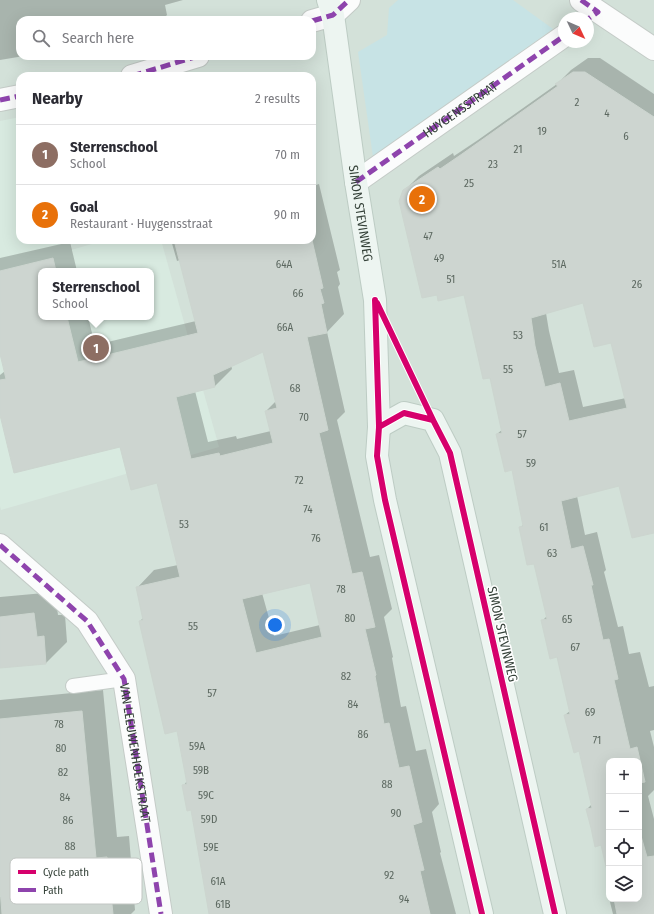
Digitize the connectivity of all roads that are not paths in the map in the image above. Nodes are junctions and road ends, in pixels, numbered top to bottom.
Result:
1 (349, 0) edge
2 (330, 7) edge
3 (589, 10) edge
4 (316, 18) edge
5 (558, 40) edge
6 (654, 49) edge
7 (185, 60) edge
8 (145, 72) edge
9 (16, 97) edge
10 (0, 100) edge
11 (356, 182) junction
12 (379, 427) junction
13 (0, 545) edge
14 (124, 679) junction
15 (73, 686) dead end
16 (161, 914) edge
17 (482, 914) edge
18 (555, 914) edge

1 - 2 street
2 - 4 street
2 - 11 street, SIMON STEVINWEG
3 - 6 street
5 - 11 street, HUYGENSSTRAAT
7 - 8 street
9 - 10 street
11 - 12 street, SIMON STEVINWEG
12 - 17 street, SIMON STEVINWEG
12 - 18 street, SIMON STEVINWEG
13 - 14 street, VAN LEEUWENHOEKSTRAAT
14 - 15 lane
14 - 16 street, VAN LEEUWENHOEKSTRAAT

